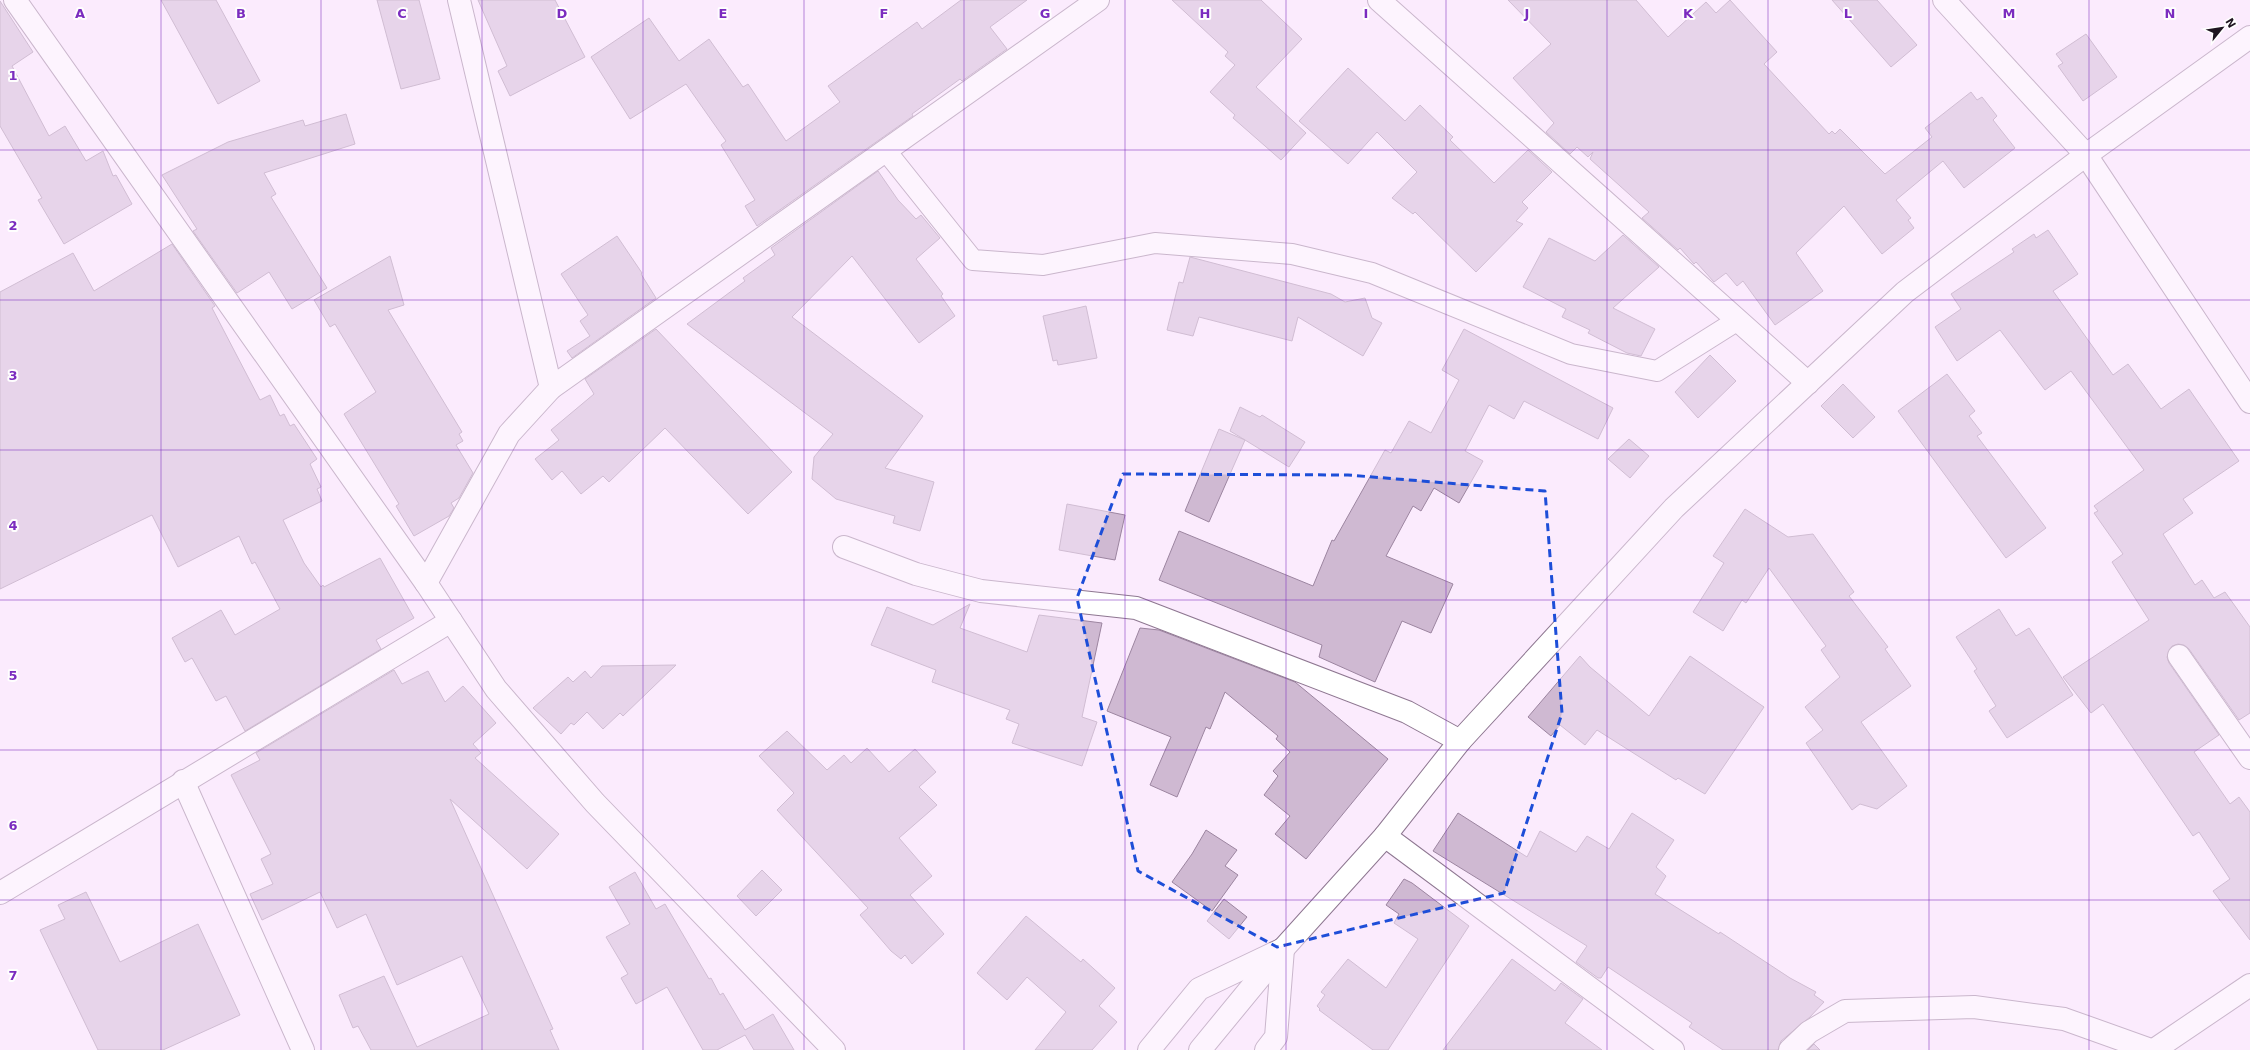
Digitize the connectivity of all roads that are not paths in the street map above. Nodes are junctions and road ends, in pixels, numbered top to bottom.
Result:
1 (16, 0) edge
2 (458, 0) edge
3 (1098, 0) edge
4 (1379, 0) edge
5 (1944, 0) edge
6 (2250, 37) edge
7 (886, 151) junction
8 (2086, 155) junction
9 (1738, 320) junction
10 (1808, 383) junction
11 (551, 388) junction
12 (2250, 402) edge
13 (844, 547) dead end
14 (426, 583) junction
15 (451, 621) junction
16 (2179, 656) dead end
17 (1460, 741) junction
18 (2250, 758) edge
19 (183, 781) junction
20 (1385, 836) junction
21 (0, 893) edge
22 (1283, 949) junction
23 (2250, 986) edge
24 (304, 1050) edge
25 (834, 1050) edge
26 (1149, 1050) edge
27 (1200, 1050) edge
28 (1266, 1050) edge
29 (1673, 1050) edge
30 (1790, 1050) edge
31 (2153, 1050) edge

1 - 14 street
2 - 11 street
3 - 7 street
4 - 9 street
5 - 8 street
6 - 8 street
7 - 9 lane
7 - 11 street
8 - 10 street
8 - 12 street
9 - 10 street
10 - 17 street
11 - 14 street
13 - 17 street
14 - 15 street
15 - 19 street
15 - 25 street
16 - 18 street
17 - 20 street
19 - 21 street
19 - 24 street
20 - 22 street
20 - 29 street
22 - 26 street
22 - 27 street
22 - 28 street
23 - 31 street
30 - 31 street

